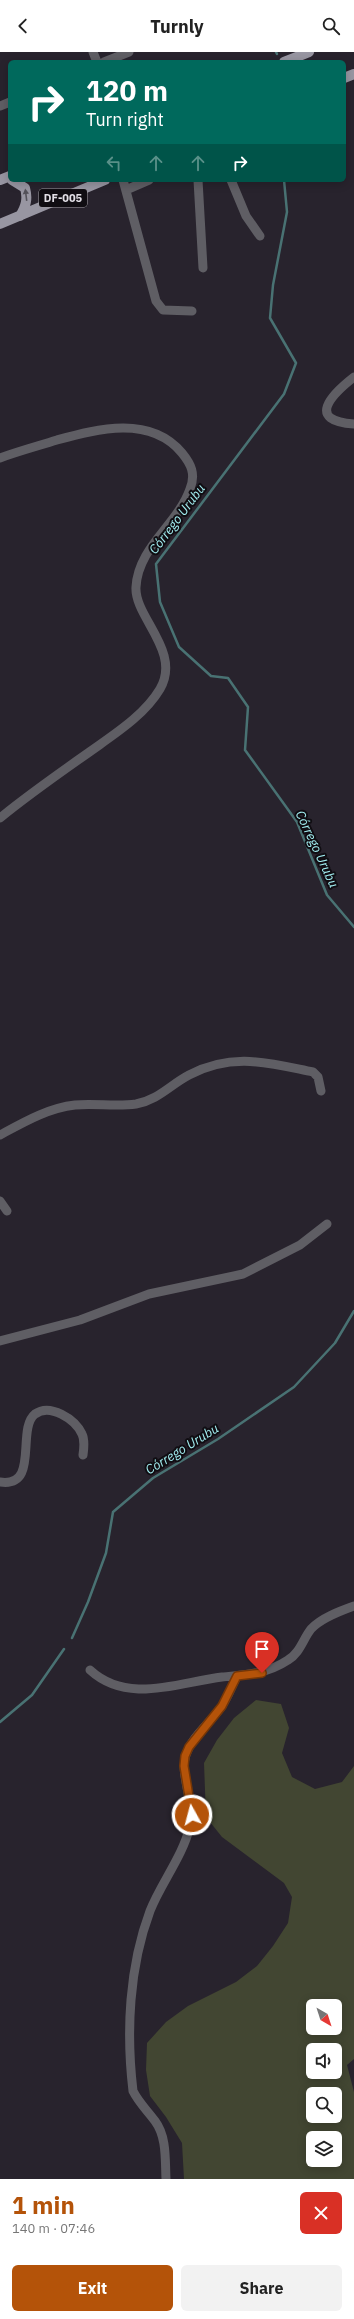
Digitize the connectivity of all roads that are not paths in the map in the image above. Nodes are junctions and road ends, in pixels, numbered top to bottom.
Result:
1 (129, 52) edge
2 (306, 53) edge
3 (109, 60) edge
4 (289, 60) edge
5 (14, 182) edge
6 (100, 182) edge
7 (124, 182) edge
8 (144, 182) edge
9 (198, 182) edge
10 (233, 182) edge
11 (126, 190) junction
12 (20, 216) junction
13 (0, 224) edge
14 (260, 236) dead end
15 (203, 268) dead end
16 (192, 311) dead end
17 (354, 377) edge
18 (354, 424) edge
19 (0, 458) edge
20 (0, 818) edge
21 (321, 1091) dead end
22 (0, 1135) edge
23 (0, 1201) edge
24 (7, 1211) dead end
25 (327, 1224) dead end
26 (0, 1341) edge
27 (83, 1455) dead end
28 (0, 1482) edge
29 (354, 1606) edge
30 (90, 1670) dead end
31 (237, 1676) junction
32 (166, 2179) edge

1 - 3 street
2 - 4 main road
12 -> 5 main road
6 - 12 main road, DF-005
7 - 11 street
8 - 11 street
9 - 15 street
10 - 14 street
11 - 16 street
12 - 13 main road, DF-005
17 - 18 street
19 - 20 street
21 - 22 street
23 - 24 street
25 - 26 street
27 - 28 street
29 - 31 street
30 - 31 street
31 - 32 street

